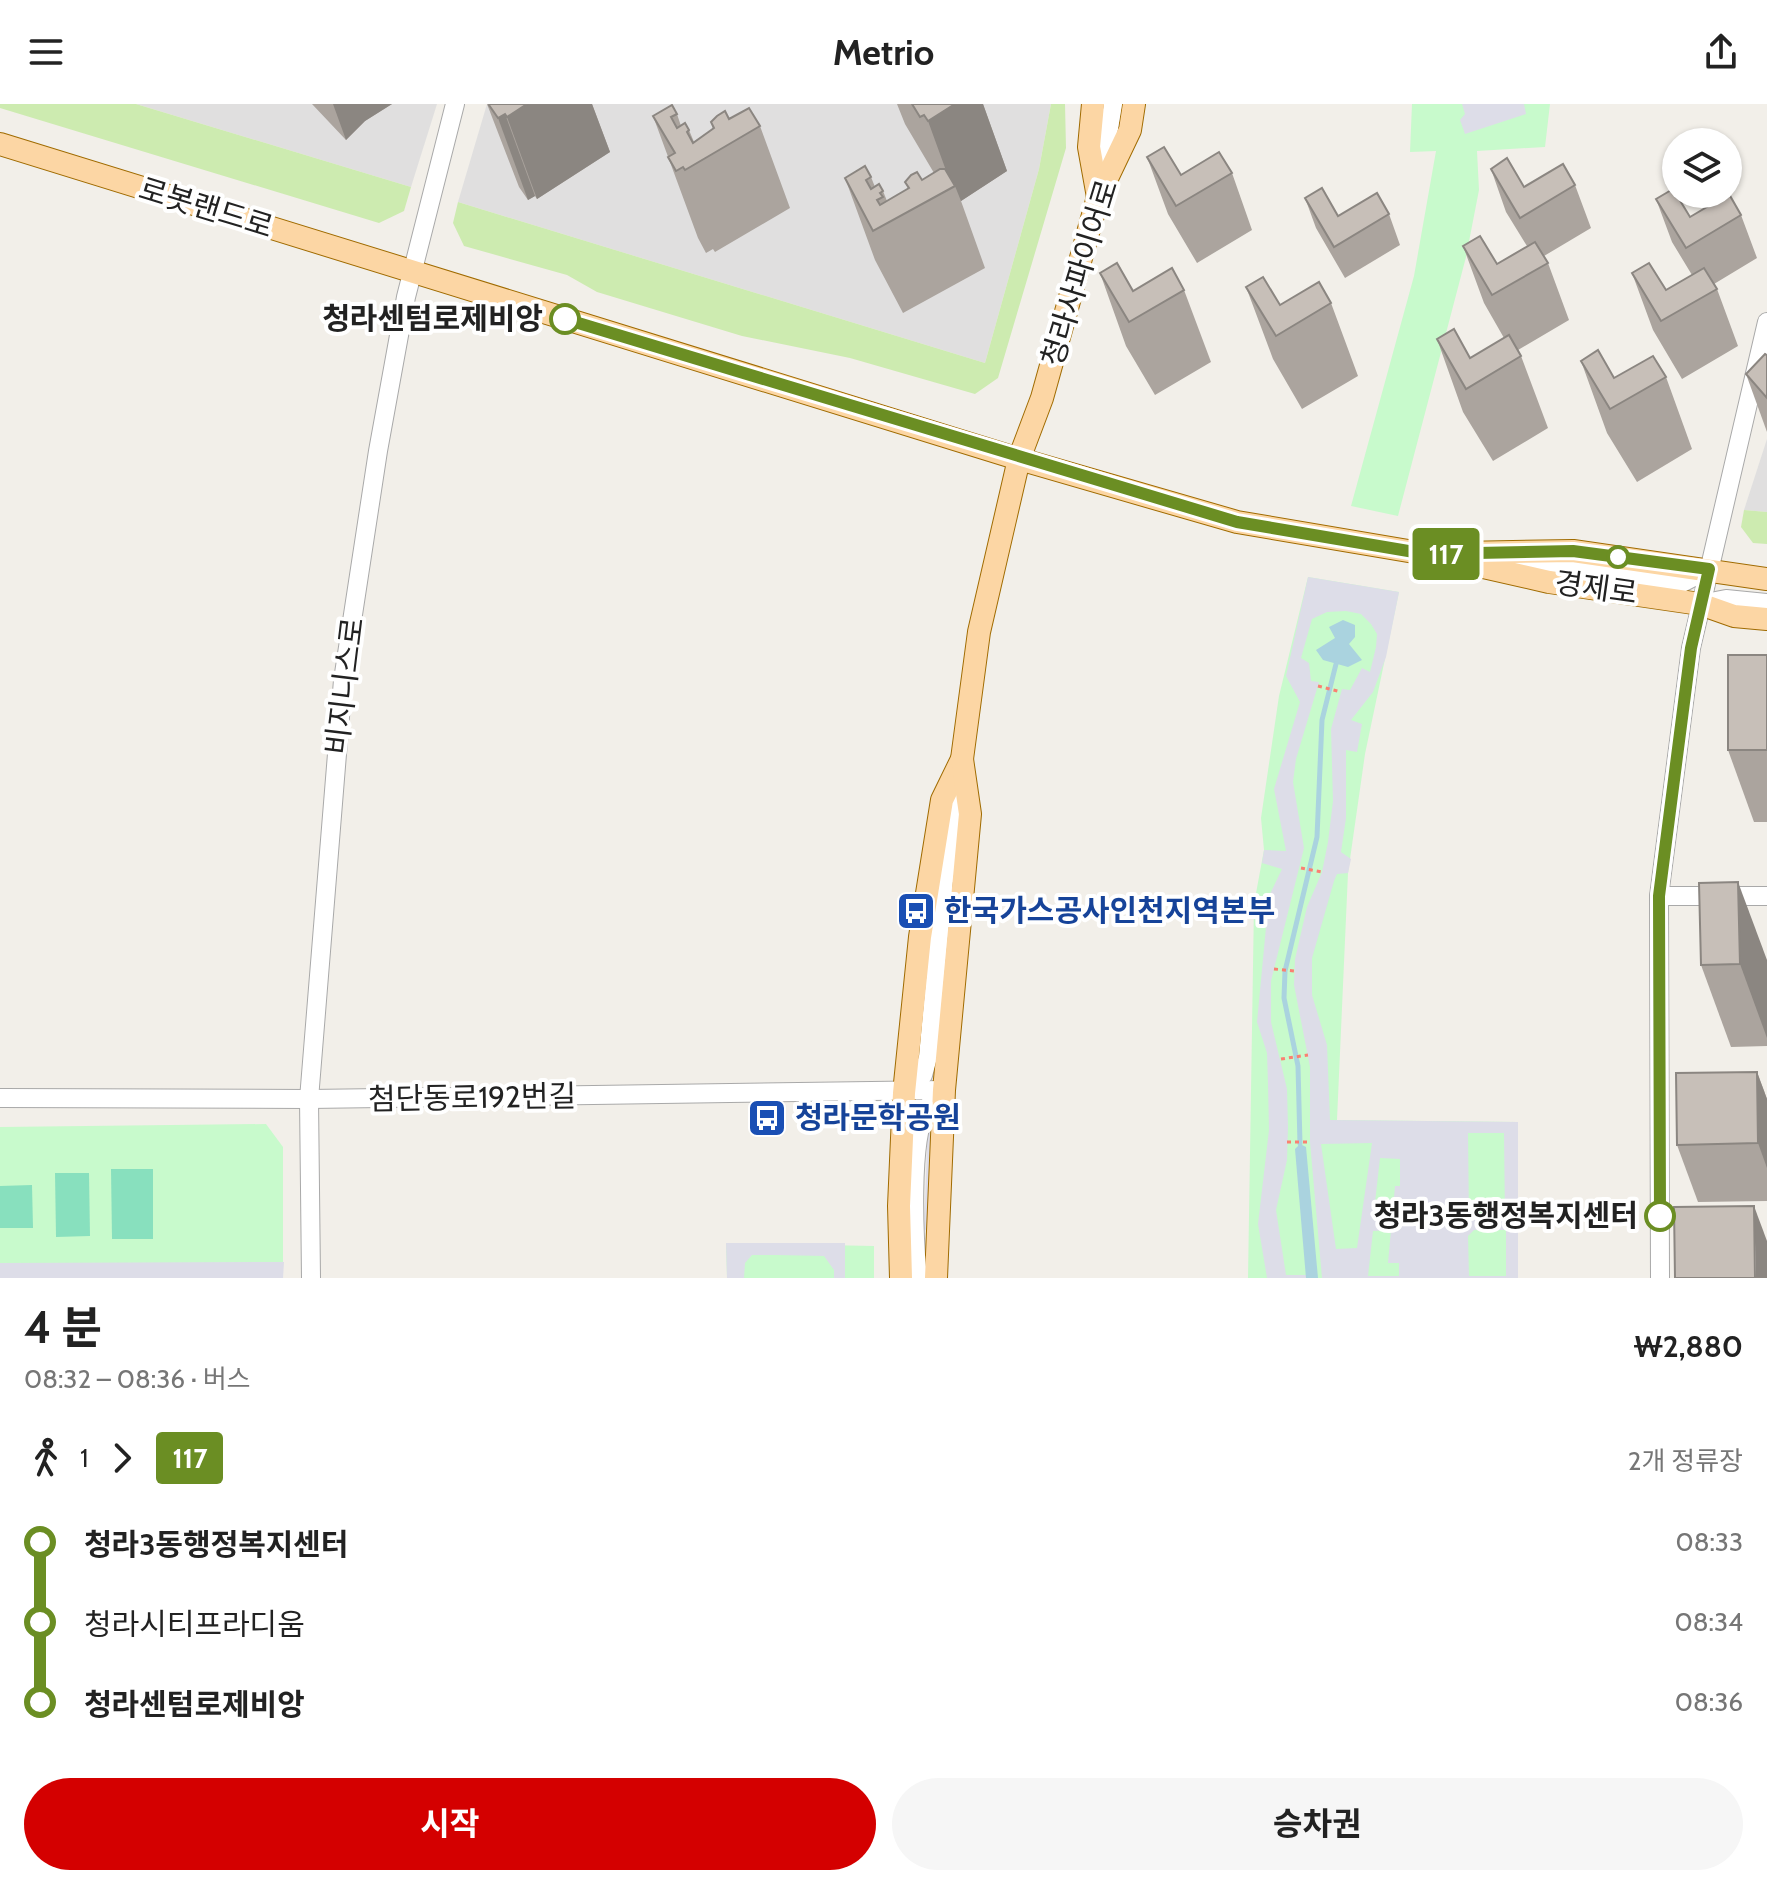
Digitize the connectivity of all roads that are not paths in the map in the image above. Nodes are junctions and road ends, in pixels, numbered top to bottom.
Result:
1 (455, 104) edge
2 (1093, 104) edge
3 (1113, 104) edge
4 (1134, 104) edge
5 (0, 144) edge
6 (1098, 197) junction
7 (411, 271) junction
8 (1767, 322) edge
9 (1019, 459) junction
10 (1426, 554) junction
11 (1709, 569) junction
12 (1764, 578) edge
13 (1767, 603) edge
14 (1700, 604) junction
15 (1767, 619) edge
16 (962, 759) junction
17 (1659, 896) junction
18 (1767, 896) edge
19 (944, 1090) junction
20 (904, 1093) junction
21 (0, 1098) edge
22 (309, 1099) junction
23 (311, 1278) edge
24 (901, 1278) edge
25 (918, 1278) edge
26 (936, 1278) edge
27 (1660, 1278) edge

1 - 7 street, 비지니스로
2 - 6 main road
3 - 6 street
4 - 6 main road, 청라사파이어로
5 - 7 main road, 로봇랜드로
6 - 9 main road, 청라사파이어로
7 - 9 main road, 로봇랜드로
7 - 22 street, 비지니스로
8 - 11 street
9 - 10 main road, 경제로
9 - 16 main road, 청라사파이어로
10 - 11 main road, 경제로
10 - 14 main road, 경제로
11 - 12 main road, 경제로
11 - 14 street
13 - 14 street
14 - 15 main road, 경제로
14 - 17 street
16 - 19 main road
16 - 20 main road
17 - 18 street
17 - 27 street
19 - 20 street, 첨단동로192번길
19 - 25 street
19 - 26 main road
20 - 22 street, 첨단동로192번길
20 - 24 main road
21 - 22 street, 첨단동로192번길
22 - 23 street, 비지니스로

